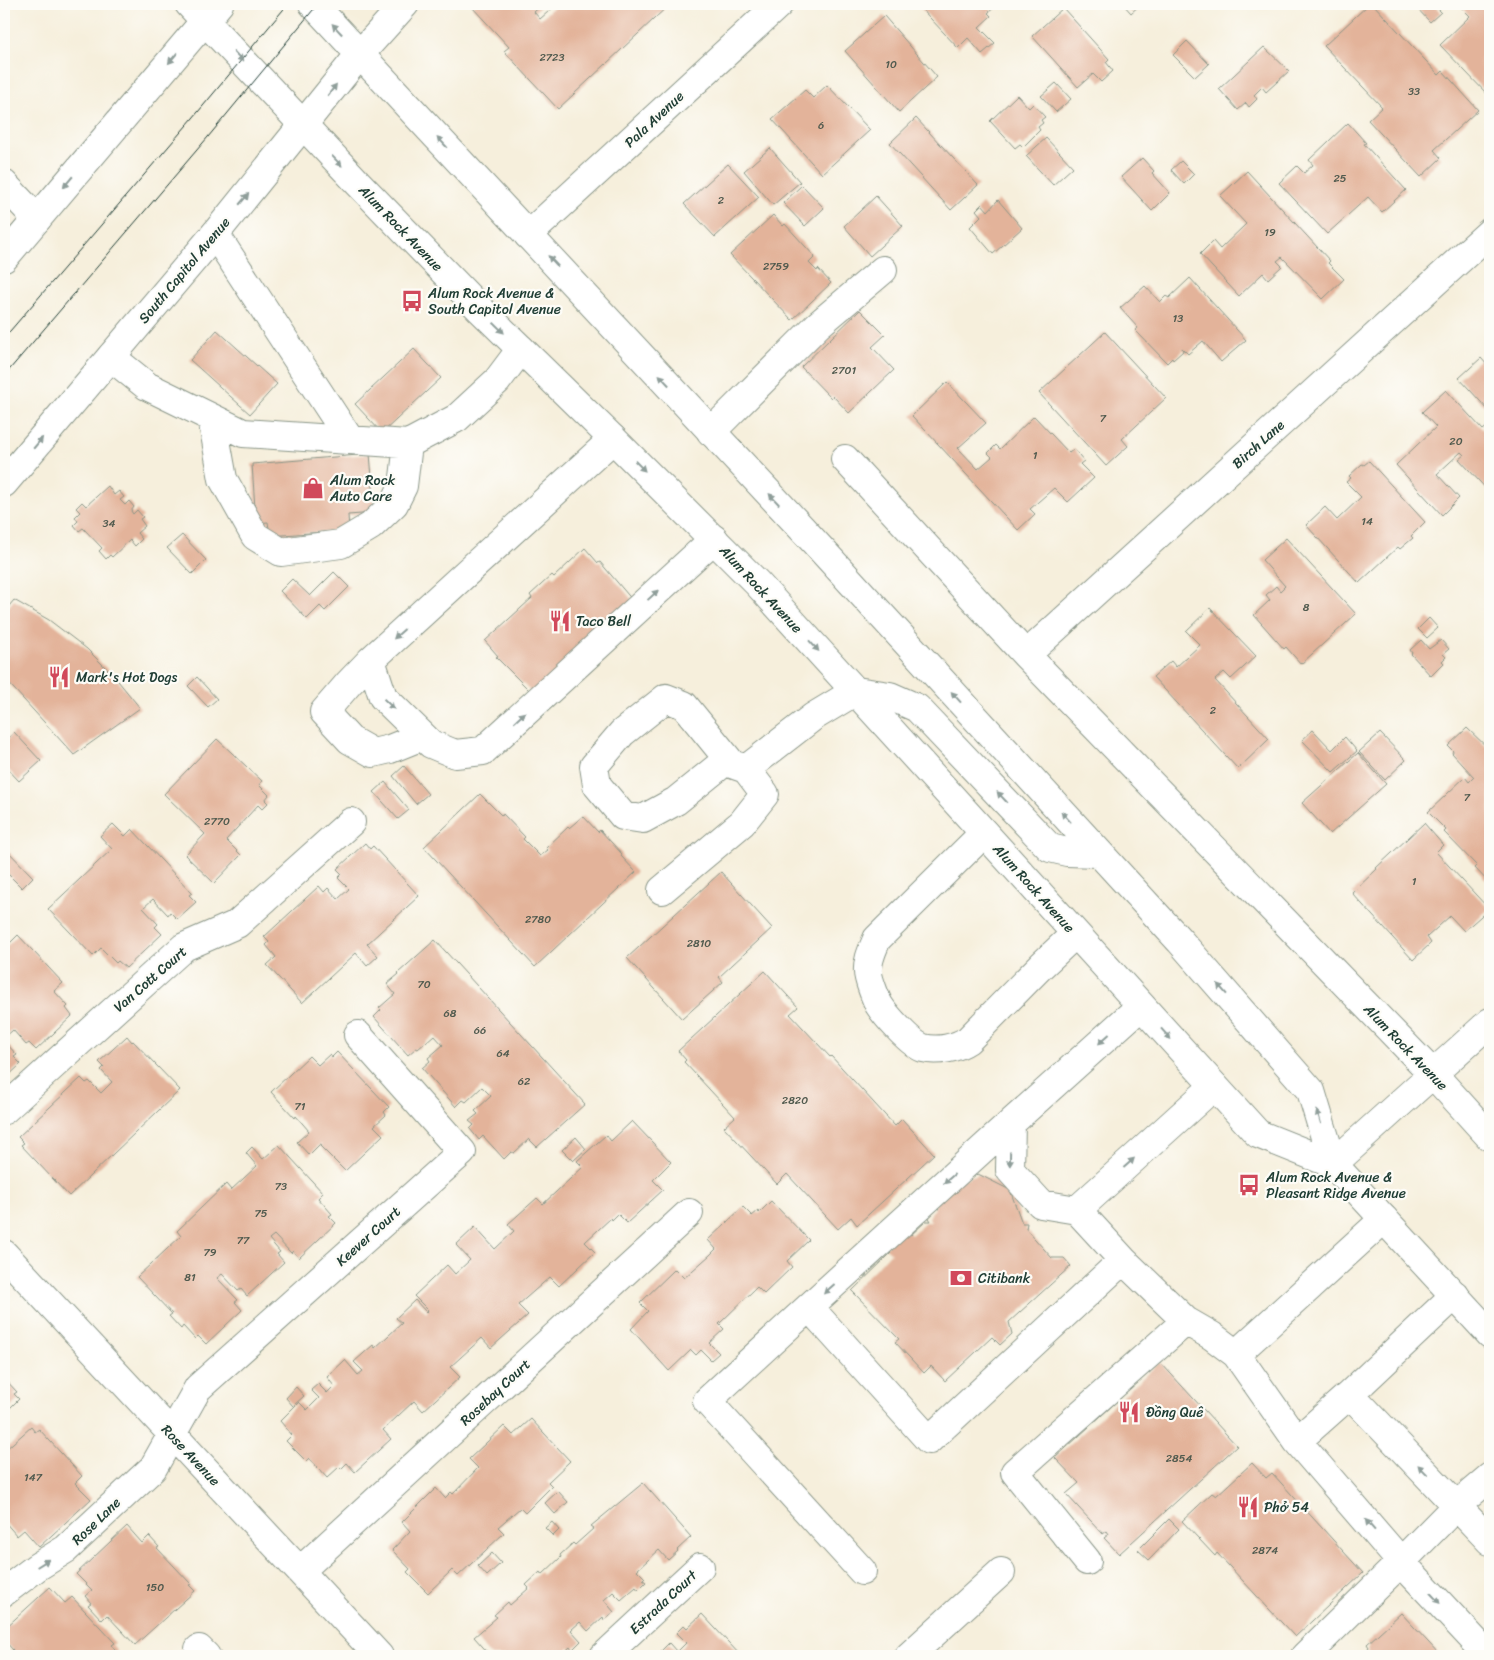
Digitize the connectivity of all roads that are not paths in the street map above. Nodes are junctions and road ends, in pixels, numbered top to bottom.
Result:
1 (313, 4) edge
2 (405, 4) edge
3 (779, 4) edge
4 (204, 9) edge
5 (360, 54) junction
6 (303, 126) junction
7 (4, 184) edge
8 (37, 219) junction
9 (1490, 232) edge
10 (216, 234) junction
11 (528, 235) junction
12 (4, 258) edge
13 (883, 270) dead end
14 (521, 349) junction
15 (111, 357) junction
16 (212, 418) junction
17 (711, 432) junction
18 (613, 439) junction
19 (350, 440) junction
20 (408, 444) junction
21 (845, 459) dead end
22 (4, 483) edge
23 (714, 539) junction
24 (1026, 655) junction
25 (371, 660) junction
26 (856, 692) junction
27 (422, 736) junction
28 (737, 764) junction
29 (351, 822) dead end
30 (984, 833) junction
31 (1098, 852) junction
32 (662, 890) dead end
33 (1075, 934) junction
34 (1141, 1006) junction
35 (1490, 1022) edge
36 (358, 1035) dead end
37 (1433, 1074) junction
38 (1214, 1086) junction
39 (4, 1110) edge
40 (1010, 1123) junction
41 (1490, 1137) edge
42 (1333, 1164) junction
43 (1077, 1210) junction
44 (689, 1213) dead end
45 (1384, 1219) junction
46 (4, 1254) edge
47 (1123, 1260) junction
48 (1455, 1295) junction
49 (809, 1307) junction
50 (1186, 1321) junction
51 (1490, 1334) edge
52 (1236, 1354) junction
53 (1350, 1394) junction
54 (172, 1435) junction
55 (1297, 1441) junction
56 (1490, 1477) edge
57 (1457, 1506) junction
58 (1490, 1541) edge
59 (1087, 1562) dead end
60 (1401, 1562) junction
61 (700, 1567) dead end
62 (300, 1571) junction
63 (862, 1571) dead end
64 (1001, 1572) dead end
65 (4, 1592) edge
66 (379, 1656) edge
67 (604, 1656) edge
68 (909, 1656) edge
69 (1305, 1656) edge
70 (1489, 1656) edge

5 -> 1 main road, Alum Rock Avenue
2 - 5 main road, South Capitol Avenue
3 - 11 main road, Pala Avenue
4 -> 6 main road, Alum Rock Avenue
4 -> 8 main road
6 -> 5 main road, South Capitol Avenue
11 -> 5 main road, Alum Rock Avenue
10 -> 6 main road, South Capitol Avenue
6 -> 14 main road, Alum Rock Avenue
7 - 8 main road
8 - 12 main road
9 - 24 main road, Birch Lane
10 - 15 main road, South Capitol Avenue
10 - 19 main road
17 -> 11 main road, Alum Rock Avenue
13 - 17 main road
14 - 18 main road, Alum Rock Avenue
14 - 20 main road
15 - 16 main road
22 -> 15 main road, South Capitol Avenue
16 - 19 main road
16 - 20 main road
31 -> 17 main road, Alum Rock Avenue
18 -> 23 main road, Alum Rock Avenue
18 -> 25 main road
19 - 20 main road
21 - 24 main road, Alum Rock Avenue
23 -> 26 main road, Alum Rock Avenue
27 -> 23 main road
24 - 37 main road, Alum Rock Avenue
25 -> 27 main road
25 - 27 main road
26 - 28 main road
26 - 30 main road, Alum Rock Avenue
31 -> 26 main road
28 - 28 main road
28 - 32 main road
29 - 39 main road, Van Cott Court
30 - 33 main road, Alum Rock Avenue
30 - 33 main road
42 -> 31 main road, Alum Rock Avenue
33 - 34 main road, Alum Rock Avenue
34 -> 38 main road, Alum Rock Avenue
34 -> 40 main road
35 - 37 main road
36 - 54 main road, Keever Court
37 - 41 main road, Alum Rock Avenue
37 - 42 main road
38 - 42 main road, Alum Rock Avenue
43 -> 38 main road
40 -> 43 main road
40 -> 49 main road
42 - 45 main road, Alum Rock Avenue
43 - 47 main road
44 - 62 main road, Rosebay Court
45 - 48 main road, Alum Rock Avenue
45 - 52 main road
46 - 54 main road, Rose Avenue
47 - 49 main road
47 - 50 main road
48 - 51 main road, Alum Rock Avenue
48 - 53 main road
49 - 63 main road
50 - 52 main road
50 - 59 main road
52 - 55 main road
53 - 55 main road
57 -> 53 main road
54 - 62 main road, Rose Avenue
65 -> 54 main road, Rose Lane
60 -> 55 main road
56 - 57 main road
57 - 58 main road
57 - 60 main road
60 - 69 main road
60 -> 70 main road
61 - 67 main road, Estrada Court
62 - 66 main road, Rose Avenue
64 - 68 main road

